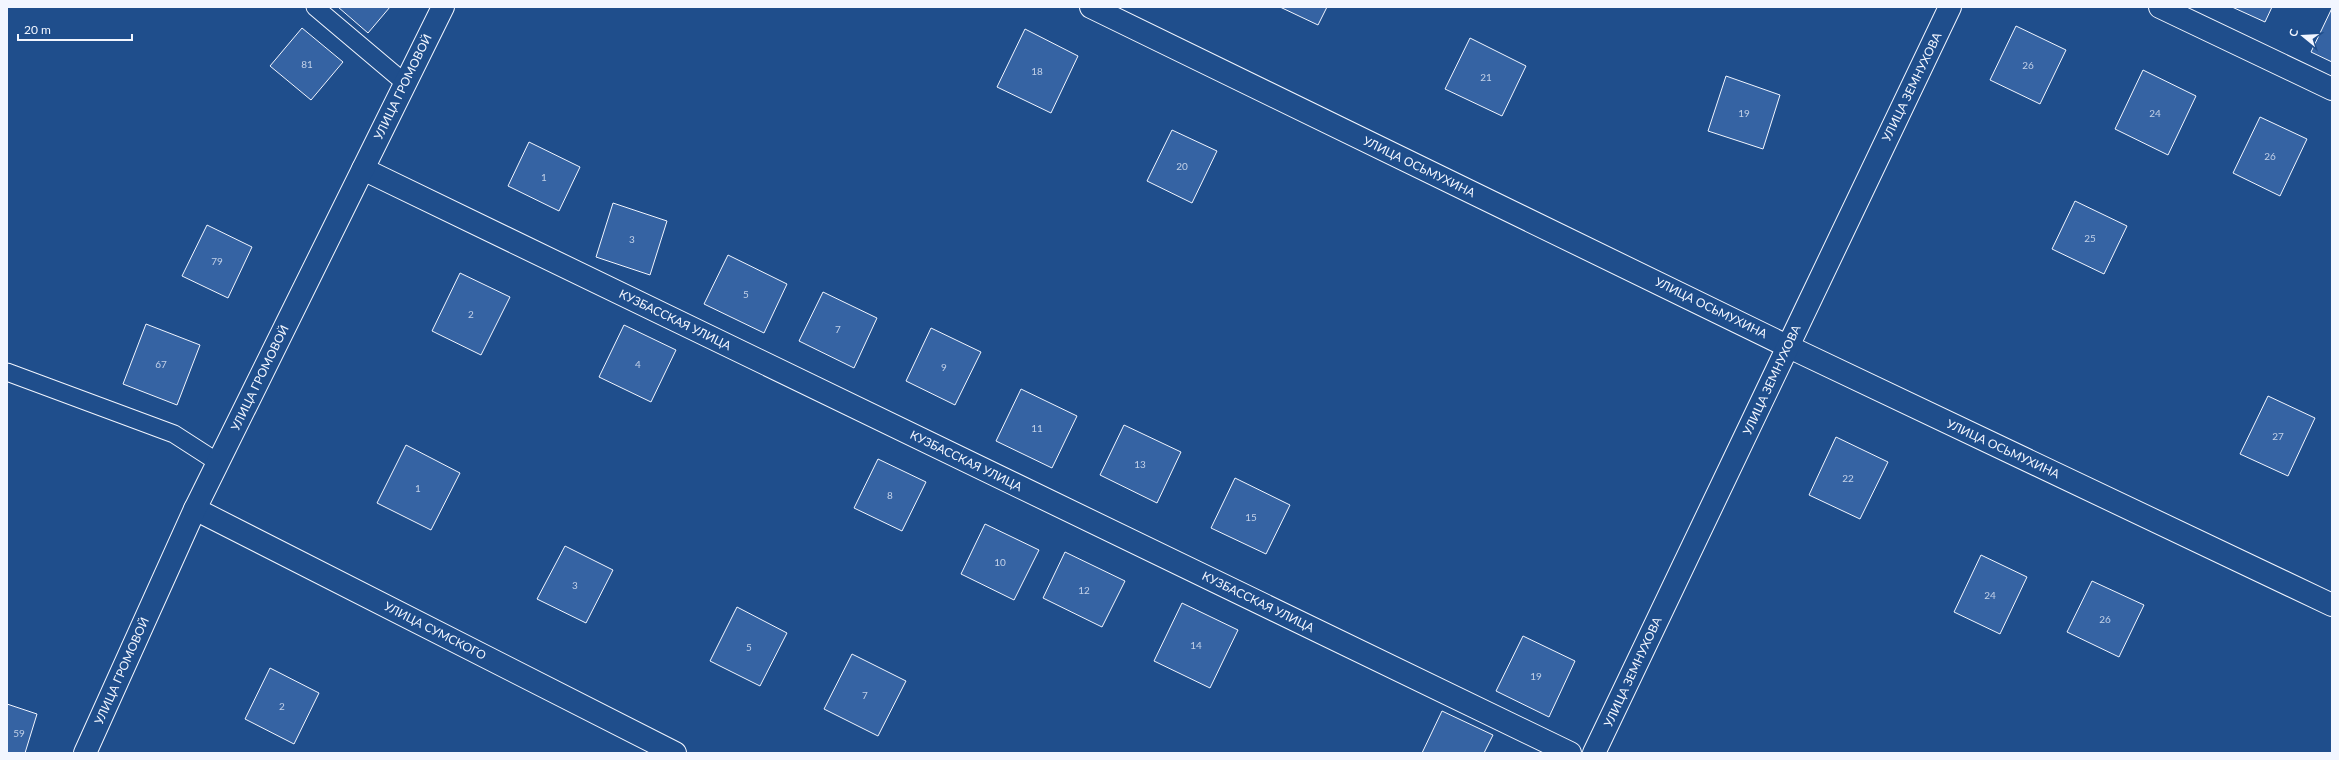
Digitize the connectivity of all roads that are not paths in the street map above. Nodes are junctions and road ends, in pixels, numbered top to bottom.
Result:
1 (315, 7) edge
2 (443, 7) edge
3 (1092, 7) edge
4 (1950, 7) edge
5 (2160, 7) edge
6 (405, 83) junction
7 (2332, 89) edge
8 (363, 169) junction
9 (1788, 346) junction
10 (7, 372) edge
11 (218, 463) junction
12 (195, 510) junction
13 (2332, 606) edge
14 (85, 753) edge
15 (674, 753) edge
16 (1570, 753) edge
17 (1594, 753) edge

1 - 6 lane
2 - 6 street, УЛИЦА ГРОМОВОЙ
3 - 9 street, УЛИЦА ОСЬМУХИНА
4 - 9 street, УЛИЦА ЗЕМНУХОВА
5 - 7 street
6 - 8 street, УЛИЦА ГРОМОВОЙ
8 - 11 street, УЛИЦА ГРОМОВОЙ
8 - 16 street, КУЗБАССКАЯ УЛИЦА
9 - 13 street, УЛИЦА ОСЬМУХИНА
9 - 17 street, УЛИЦА ЗЕМНУХОВА
10 - 11 lane
11 - 12 street, УЛИЦА ГРОМОВОЙ
12 - 14 street, УЛИЦА ГРОМОВОЙ
12 - 15 street, УЛИЦА СУМСКОГО

